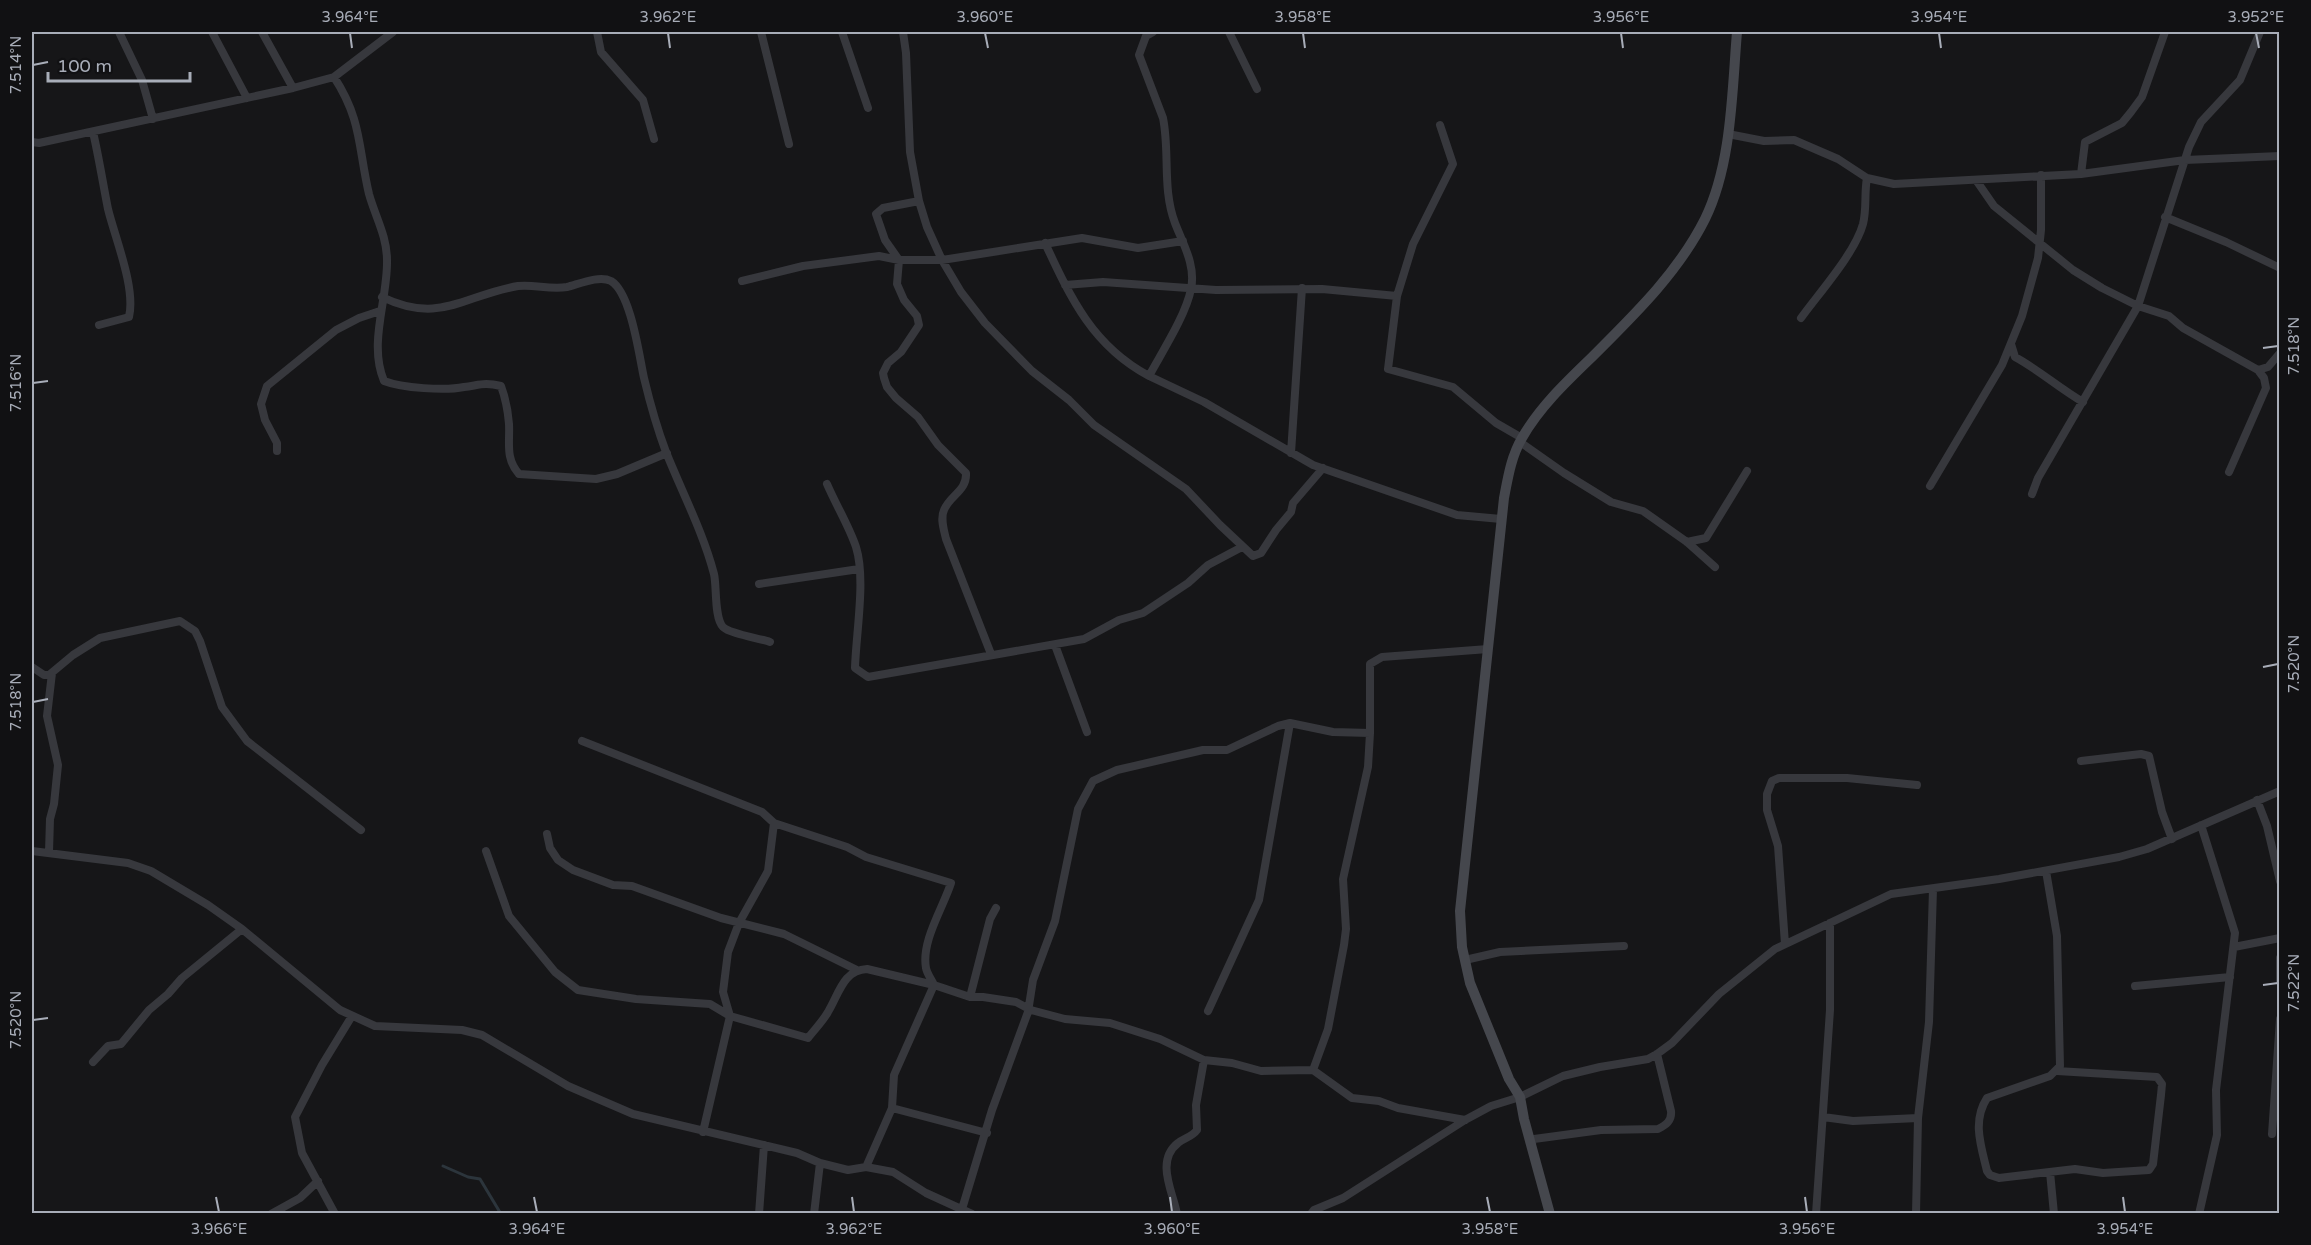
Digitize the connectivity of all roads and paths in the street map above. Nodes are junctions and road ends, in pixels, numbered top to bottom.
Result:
1 (119, 32) edge
2 (212, 32) edge
3 (262, 32) edge
4 (597, 32) edge
5 (761, 32) edge
6 (842, 32) edge
7 (903, 32) edge
8 (1153, 32) edge
9 (1229, 32) edge
10 (1737, 32) edge
11 (2165, 32) edge
12 (2260, 32) edge
13 (388, 33) edge
14 (334, 77) junction
15 (293, 88) junction
16 (1257, 89) dead end
17 (247, 98) junction
18 (868, 108) dead end
19 (153, 119) junction
20 (1440, 125) dead end
21 (93, 132) junction
22 (1728, 134) junction
23 (654, 139) dead end
24 (32, 142) edge
25 (789, 144) dead end
26 (2280, 156) edge
27 (2185, 160) junction
28 (2081, 174) junction
29 (2041, 175) junction
30 (1867, 178) junction
31 (1976, 180) junction
32 (919, 201) junction
33 (2165, 217) junction
34 (1183, 241) junction
35 (2039, 242) junction
36 (1046, 243) junction
37 (899, 260) junction
38 (942, 260) junction
39 (2280, 268) edge
40 (742, 280) dead end
41 (1065, 285) junction
42 (1302, 288) junction
43 (1191, 289) junction
44 (1397, 296) junction
45 (382, 297) junction
46 (2138, 306) junction
47 (380, 310) junction
48 (1801, 318) dead end
49 (99, 325) dead end
50 (2011, 344) junction
51 (2280, 353) edge
52 (2258, 370) junction
53 (1149, 376) junction
54 (2083, 402) junction
55 (1521, 440) junction
56 (278, 451) dead end
57 (667, 453) junction
58 (1291, 453) junction
59 (1323, 468) junction
60 (1747, 471) dead end
61 (2229, 472) dead end
62 (827, 484) dead end
63 (1930, 486) dead end
64 (2032, 494) dead end
65 (1501, 519) junction
66 (1687, 542) junction
67 (1242, 547) junction
68 (1715, 567) dead end
69 (859, 569) junction
70 (759, 584) dead end
71 (770, 642) dead end
72 (1055, 645) junction
73 (1488, 649) junction
74 (991, 654) junction
75 (32, 667) edge
76 (48, 674) junction
77 (1290, 723) junction
78 (1087, 732) dead end
79 (1370, 733) junction
80 (582, 741) dead end
81 (2080, 761) dead end
82 (1917, 784) dead end
83 (2280, 791) edge
84 (2257, 800) junction
85 (774, 823) junction
86 (2201, 825) junction
87 (361, 830) dead end
88 (547, 834) dead end
89 (2172, 838) junction
90 (32, 851) edge
91 (486, 851) dead end
92 (49, 852) junction
93 (2046, 871) junction
94 (2280, 881) edge
95 (1933, 889) junction
96 (996, 908) dead end
97 (739, 923) junction
98 (1830, 923) junction
99 (242, 928) junction
100 (2280, 938) edge
101 (1785, 944) junction
102 (1624, 946) dead end
103 (2234, 947) junction
104 (2280, 958) edge
105 (1465, 960) junction
106 (857, 970) junction
107 (2230, 977) junction
108 (2280, 982) edge
109 (934, 985) junction
110 (2135, 986) dead end
111 (970, 997) junction
112 (1028, 1008) junction
113 (1208, 1011) dead end
114 (352, 1016) junction
115 (730, 1016) junction
116 (2280, 1019) edge
117 (1657, 1054) junction
118 (1204, 1060) junction
119 (93, 1062) dead end
120 (1313, 1070) junction
121 (2056, 1071) junction
122 (1520, 1097) junction
123 (892, 1108) junction
124 (1823, 1117) junction
125 (1918, 1118) junction
126 (1465, 1120) junction
127 (703, 1131) junction
128 (987, 1132) junction
129 (2272, 1134) dead end
130 (764, 1145) junction
131 (1531, 1145) junction
132 (820, 1163) junction
133 (866, 1167) junction
134 (2050, 1172) junction
135 (318, 1181) junction
136 (962, 1209) junction
137 (1314, 1212) edge
138 (271, 1214) edge
139 (335, 1214) edge
140 (759, 1214) edge
141 (814, 1214) edge
142 (972, 1214) edge
143 (1178, 1214) edge
144 (1550, 1214) edge
145 (1816, 1214) edge
146 (1916, 1214) edge
147 (2054, 1214) edge
148 (2199, 1214) edge

1 - 19 street
2 - 17 street
3 - 15 street
4 - 23 street
5 - 25 street
6 - 18 street
7 - 32 street
8 - 34 street
9 - 16 street
10 - 22 main road
11 - 28 street
12 - 27 street
13 - 14 street
14 - 15 street
14 - 45 street
15 - 17 street
17 - 19 street
19 - 21 street
20 - 44 street
21 - 24 street
21 - 49 street
22 - 30 street
22 - 55 main road
26 - 27 street
27 - 28 street
27 - 33 street
28 - 29 street
29 - 31 street
29 - 35 street
30 - 31 street
30 - 48 street
31 - 35 street
32 - 37 street
32 - 38 street
33 - 39 street
33 - 46 street
34 - 36 street
34 - 43 street
35 - 46 street
35 - 50 street
36 - 38 street
36 - 41 street
37 - 38 street
37 - 40 street
37 - 74 street
38 - 67 street
41 - 43 street
41 - 53 street
42 - 43 street
42 - 44 street
42 - 58 street
43 - 53 street
44 - 55 street
45 - 47 street
45 - 57 street
46 - 52 street
46 - 54 street
47 - 56 street
47 - 57 street
50 - 54 street
50 - 63 street
51 - 52 street
52 - 61 street
53 - 58 street
54 - 64 street
55 - 65 main road
55 - 66 street
57 - 71 street
58 - 59 street
59 - 65 street
59 - 67 street
60 - 66 street
62 - 69 street
65 - 73 main road
66 - 68 street
67 - 72 street
69 - 70 street
69 - 74 street
72 - 74 street
72 - 78 street
73 - 79 street
73 - 105 main road
75 - 76 street
76 - 87 street
76 - 92 street
77 - 79 street
77 - 112 street
77 - 113 street
79 - 120 street
80 - 85 street
81 - 89 street
82 - 101 street
83 - 84 street
84 - 86 street
84 - 94 street
85 - 97 street
85 - 109 street
86 - 89 street
86 - 103 street
88 - 97 street
89 - 93 street
90 - 92 street
91 - 115 street
92 - 99 street
93 - 95 street
93 - 121 street
95 - 98 street
95 - 125 street
96 - 111 street
97 - 106 street
97 - 115 street
98 - 101 street
98 - 124 street
99 - 114 street
99 - 119 street
100 - 103 street
101 - 117 street
102 - 105 street
103 - 107 street
104 - 108 street
105 - 122 main road
106 - 109 street
106 - 115 street
107 - 110 street
107 - 148 street
109 - 111 street
109 - 123 street
111 - 112 street
112 - 118 street
112 - 128 street
114 - 127 street
114 - 135 street
115 - 127 street
116 - 129 street
117 - 122 street
117 - 131 street
118 - 120 street
118 - 143 street
120 - 126 street
121 - 134 street
121 - 134 street
122 - 126 street
122 - 131 main road
123 - 128 street
123 - 133 street
124 - 125 street
124 - 145 street
125 - 146 street
126 - 137 street
127 - 130 street
128 - 136 street
130 - 132 street
130 - 140 street
131 - 144 main road
132 - 133 street
132 - 141 street
133 - 136 street
134 - 147 street
135 - 138 street
135 - 139 street
136 - 142 street

